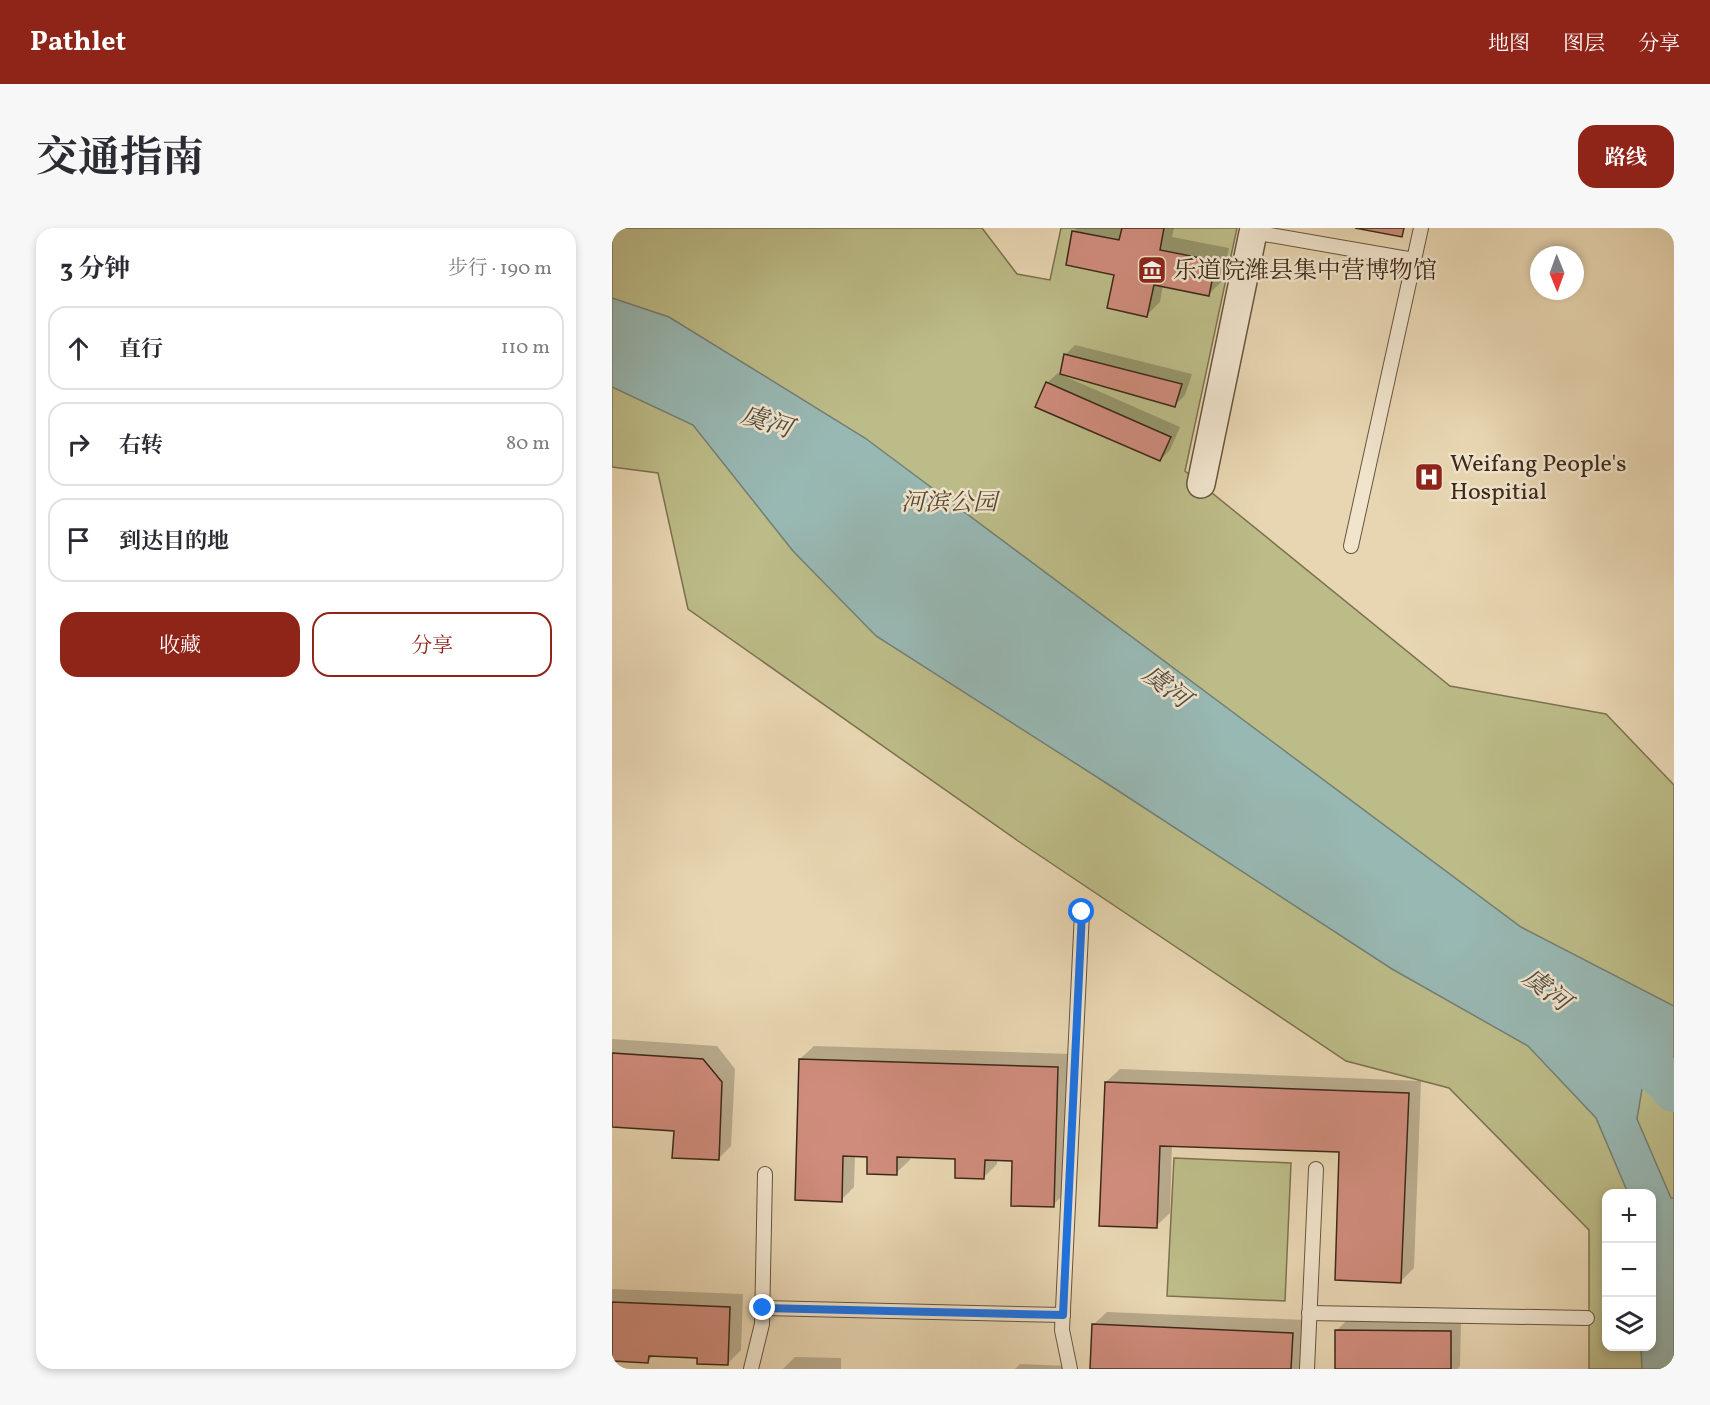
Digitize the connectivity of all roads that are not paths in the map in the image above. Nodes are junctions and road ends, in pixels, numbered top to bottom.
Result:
1 (1421, 228) edge
2 (1253, 230) edge
3 (1414, 260) junction
4 (1201, 484) dead end
5 (1351, 546) dead end
6 (1082, 912) dead end
7 (1316, 1169) dead end
8 (765, 1174) dead end
9 (763, 1308) junction
10 (1309, 1313) junction
11 (1063, 1315) junction
12 (1587, 1318) dead end
13 (750, 1369) edge
14 (1070, 1369) edge
15 (1307, 1369) edge

1 - 3 lane
2 - 3 lane
2 - 4 street
3 - 5 lane
6 - 11 lane
7 - 10 lane
8 - 9 lane
9 - 11 lane
9 - 13 lane
10 - 12 lane
10 - 15 lane
11 - 14 lane

